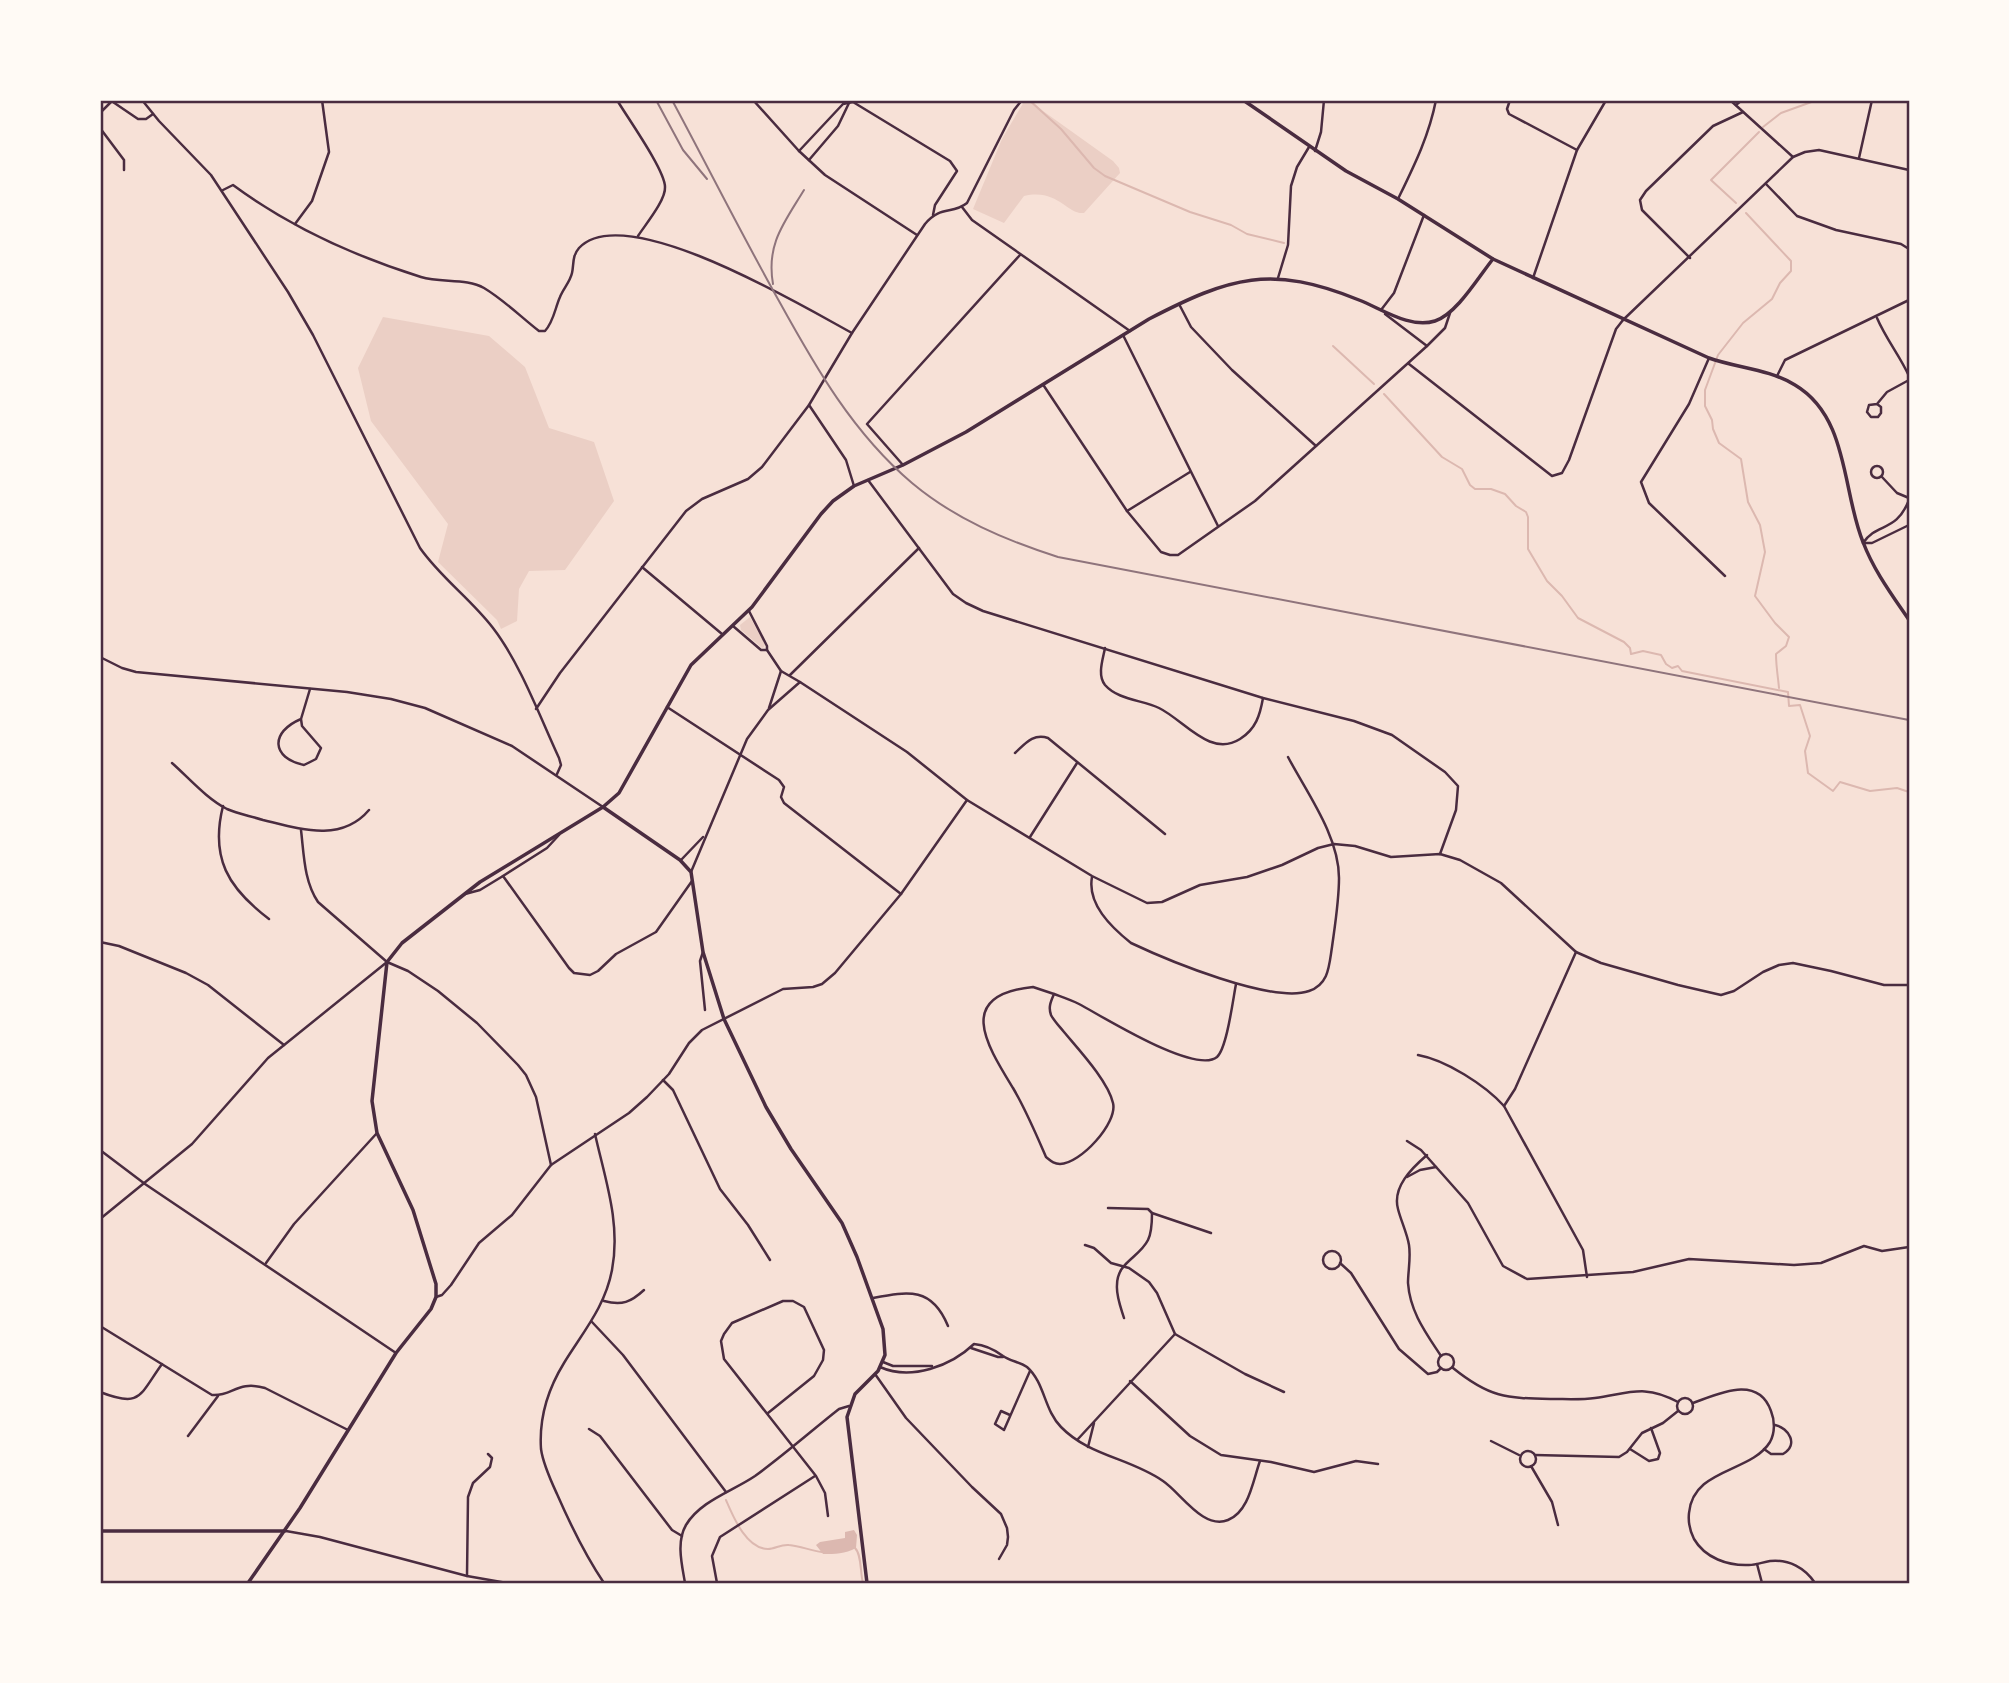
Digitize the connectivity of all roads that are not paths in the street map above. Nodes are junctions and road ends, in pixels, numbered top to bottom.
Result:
1 (111, 100) edge
2 (142, 100) edge
3 (322, 100) edge
4 (617, 100) edge
5 (753, 100) edge
6 (1022, 100) edge
7 (1243, 100) edge
8 (1324, 100) edge
9 (1436, 100) edge
10 (1510, 100) edge
11 (1730, 100) edge
12 (1742, 100) edge
13 (1872, 100) edge
14 (1605, 102) dead end
15 (849, 103) junction
16 (1736, 105) junction
17 (1743, 112) junction
18 (100, 113) edge
19 (153, 114) junction
20 (100, 128) edge
21 (1309, 146) junction
22 (1577, 150) junction
23 (799, 151) junction
24 (1315, 151) junction
25 (1793, 157) junction
26 (1859, 158) junction
27 (809, 160) junction
28 (124, 170) dead end
29 (1909, 170) edge
30 (1766, 184) junction
31 (223, 190) junction
32 (1398, 199) junction
33 (962, 207) junction
34 (933, 215) junction
35 (1424, 215) junction
36 (295, 224) junction
37 (917, 235) junction
38 (638, 236) junction
39 (1909, 248) edge
40 (1020, 255) junction
41 (1690, 257) junction
42 (1493, 258) junction
43 (1278, 278) junction
44 (1533, 278) junction
45 (1909, 300) edge
46 (1179, 304) junction
47 (1381, 310) junction
48 (1450, 313) junction
49 (1876, 317) junction
50 (1623, 320) junction
51 (1130, 331) junction
52 (852, 334) junction
53 (1123, 335) junction
54 (1427, 346) junction
55 (1709, 358) junction
56 (1408, 363) junction
57 (1777, 376) junction
58 (1909, 378) edge
59 (1044, 386) junction
60 (1877, 404) junction
61 (809, 405) junction
62 (1316, 446) junction
63 (903, 465) junction
64 (1191, 471) junction
65 (1882, 477) dead end
66 (868, 480) junction
67 (854, 486) junction
68 (1909, 499) edge
69 (1127, 511) junction
70 (1909, 525) edge
71 (1219, 527) junction
72 (1863, 542) junction
73 (919, 548) junction
74 (642, 567) junction
75 (1725, 576) dead end
76 (748, 611) junction
77 (1909, 620) edge
78 (733, 625) junction
79 (722, 634) junction
80 (1105, 648) junction
81 (766, 650) junction
82 (100, 657) edge
83 (781, 671) junction
84 (790, 676) junction
85 (800, 682) junction
86 (310, 688) junction
87 (1263, 698) junction
88 (666, 707) junction
89 (536, 709) junction
90 (768, 710) junction
91 (300, 719) junction
92 (739, 753) junction
93 (1015, 753) dead end
94 (1288, 757) dead end
95 (172, 763) dead end
96 (1077, 763) junction
97 (557, 774) junction
98 (967, 800) junction
99 (223, 806) junction
100 (603, 807) junction
101 (369, 810) dead end
102 (301, 830) junction
103 (563, 831) junction
104 (1165, 834) dead end
105 (705, 835) junction
106 (1030, 837) junction
107 (1334, 844) junction
108 (1440, 854) junction
109 (680, 860) junction
110 (691, 872) junction
111 (503, 876) junction
112 (1092, 876) junction
113 (692, 881) junction
114 (464, 894) junction
115 (901, 894) junction
116 (269, 919) dead end
117 (100, 942) edge
118 (703, 952) junction
119 (1576, 952) junction
120 (387, 962) junction
121 (1236, 984) junction
122 (1909, 985) edge
123 (1054, 994) junction
124 (705, 1010) dead end
125 (723, 1019) junction
126 (284, 1045) junction
127 (1418, 1055) dead end
128 (663, 1080) junction
129 (1504, 1106) junction
130 (377, 1133) junction
131 (595, 1134) junction
132 (1407, 1141) dead end
133 (100, 1150) edge
134 (1427, 1155) junction
135 (551, 1165) junction
136 (1438, 1167) junction
137 (1407, 1177) junction
138 (145, 1184) junction
139 (1108, 1208) dead end
140 (1152, 1213) junction
141 (100, 1219) edge
142 (1211, 1233) dead end
143 (1085, 1245) dead end
144 (1909, 1247) edge
145 (770, 1260) dead end
146 (265, 1264) junction
147 (1340, 1264) junction
148 (1123, 1266) junction
149 (1587, 1277) junction
150 (644, 1290) dead end
151 (436, 1297) junction
152 (873, 1298) junction
153 (604, 1301) junction
154 (1124, 1318) dead end
155 (592, 1322) junction
156 (100, 1326) edge
157 (948, 1326) dead end
158 (1175, 1334) junction
159 (396, 1353) junction
160 (1441, 1356) junction
161 (883, 1362) junction
162 (162, 1364) junction
163 (880, 1367) junction
164 (936, 1367) junction
165 (1453, 1367) junction
166 (1441, 1368) junction
167 (1031, 1371) junction
168 (875, 1374) junction
169 (1130, 1381) junction
170 (100, 1392) edge
171 (1284, 1392) dead end
172 (218, 1396) junction
173 (1678, 1402) junction
174 (1693, 1403) junction
175 (849, 1406) junction
176 (1678, 1410) junction
177 (768, 1413) junction
178 (1010, 1415) junction
179 (1095, 1420) junction
180 (1774, 1425) junction
181 (1651, 1428) junction
182 (589, 1429) dead end
183 (348, 1430) junction
184 (188, 1436) dead end
185 (1077, 1441) junction
186 (1491, 1441) dead end
187 (793, 1446) junction
188 (1088, 1448) junction
189 (1630, 1449) junction
190 (1764, 1449) junction
191 (488, 1454) dead end
192 (1521, 1455) junction
193 (1535, 1455) junction
194 (1260, 1461) junction
195 (1378, 1464) dead end
196 (1531, 1466) junction
197 (816, 1476) junction
198 (726, 1492) junction
199 (828, 1516) dead end
200 (1558, 1525) dead end
201 (100, 1531) edge
202 (285, 1531) junction
203 (682, 1536) junction
204 (999, 1559) dead end
205 (1757, 1564) junction
206 (467, 1576) junction
207 (491, 1582) edge
208 (248, 1583) edge
209 (507, 1583) edge
210 (604, 1583) edge
211 (685, 1583) edge
212 (718, 1583) edge
213 (867, 1583) edge
214 (1762, 1583) edge
215 (1815, 1583) edge

1 - 18 street
1 - 19 street
2 - 19 street
3 - 36 street
4 - 38 street
5 - 23 street
6 - 33 street
7 - 21 main road
8 - 24 street
9 - 32 street
10 - 22 street
11 - 16 street
12 - 16 street
13 - 26 street
14 - 22 street
15 - 23 street
15 - 27 street
15 - 34 street
16 - 17 street
17 - 25 street
17 - 41 street
19 - 31 street
20 - 28 street
21 - 24 main road
21 - 43 street
22 - 44 street
23 - 27 street
24 - 32 main road
25 - 26 street
25 - 30 street
26 - 29 street
27 - 37 street
30 - 39 street
30 - 41 street
31 - 36 street
31 - 89 street
32 - 35 main road
33 - 34 street
33 - 40 street
34 - 37 street
35 - 42 main road
35 - 47 street
36 - 38 street
37 - 52 street
38 - 52 street
40 - 51 street
40 - 63 street
41 - 50 street
42 - 44 main road
42 - 48 main road
43 - 46 main road
43 - 47 main road
44 - 50 main road
45 - 49 street
46 - 51 main road
46 - 62 street
47 - 48 main road
47 - 54 street
48 - 54 street
49 - 57 street
49 - 58 street
50 - 55 main road
50 - 56 street
51 - 53 main road
52 - 61 street
53 - 59 main road
53 - 64 street
54 - 56 street
55 - 57 main road
55 - 75 street
56 - 62 street
57 - 72 main road
58 - 60 street
59 - 63 main road
59 - 69 street
60 - 60 street
61 - 67 street
61 - 74 street
62 - 71 street
63 - 66 main road
64 - 69 street
64 - 71 street
65 - 68 street
66 - 67 main road
66 - 73 street
67 - 76 main road
68 - 72 street
69 - 71 street
70 - 72 street
72 - 77 main road
73 - 80 street
73 - 84 street
74 - 79 street
74 - 89 street
76 - 78 main road
76 - 81 street
78 - 79 main road
78 - 81 street
79 - 88 main road
80 - 87 street
80 - 87 street
81 - 83 street
82 - 86 street
83 - 84 street
83 - 90 street
84 - 85 street
85 - 90 street
85 - 98 street
86 - 91 street
86 - 97 street
87 - 108 street
88 - 92 street
88 - 100 main road
89 - 97 street
90 - 92 street
91 - 91 street
92 - 105 street
92 - 115 street
93 - 96 street
94 - 107 street
95 - 99 street
96 - 104 street
96 - 106 street
97 - 100 street
98 - 106 street
98 - 115 street
99 - 102 street
99 - 116 street
100 - 103 main road
100 - 109 main road
101 - 102 street
102 - 120 street
103 - 111 street
103 - 114 main road
105 - 109 street
105 - 110 street
106 - 112 street
107 - 108 street
107 - 112 street
107 - 121 street
108 - 119 street
109 - 110 main road
110 - 113 main road
111 - 113 street
111 - 114 street
112 - 121 street
113 - 118 main road
114 - 120 main road
115 - 125 street
117 - 126 street
118 - 124 street
118 - 125 main road
119 - 122 street
119 - 129 street
120 - 126 street
120 - 130 main road
120 - 135 street
121 - 123 street
123 - 123 street
125 - 128 street
125 - 152 main road
126 - 138 street
127 - 129 street
128 - 131 street
128 - 145 street
129 - 149 street
130 - 146 street
130 - 151 main road
131 - 135 street
131 - 153 street
132 - 134 street
133 - 138 street
134 - 136 street
134 - 137 street
135 - 151 street
136 - 137 street
136 - 149 street
137 - 160 street
138 - 141 street
138 - 146 street
139 - 140 street
140 - 142 street
140 - 148 street
143 - 148 street
144 - 149 street
146 - 159 street
147 - 147 street
147 - 166 street
148 - 154 street
148 - 158 street
150 - 153 street
151 - 159 main road
152 - 157 street
152 - 161 main road
153 - 155 street
155 - 198 street
155 - 210 street
156 - 162 street
158 - 169 street
158 - 171 street
159 - 183 main road
160 - 165 street
160 - 166 street
161 - 163 main road
161 - 164 street
162 - 170 street
162 - 172 street
163 - 164 street
163 - 168 main road
164 - 167 street
165 - 166 street
165 - 173 street
167 - 178 street
167 - 185 street
168 - 175 main road
168 - 204 street
169 - 179 street
169 - 194 street
172 - 183 street
172 - 184 street
173 - 174 street
173 - 176 street
174 - 176 street
174 - 180 street
175 - 187 street
175 - 213 main road
176 - 181 street
177 - 177 street
177 - 187 street
178 - 178 street
179 - 185 street
179 - 188 street
180 - 190 street
180 - 190 street
181 - 189 street
181 - 189 street
182 - 203 street
183 - 202 main road
185 - 188 street
186 - 192 street
187 - 197 street
187 - 198 street
188 - 194 street
189 - 193 street
190 - 205 street
191 - 206 street
192 - 193 street
192 - 196 street
193 - 196 street
194 - 195 street
196 - 200 street
197 - 199 street
197 - 212 street
198 - 203 street
201 - 202 main road
202 - 206 street
202 - 208 main road
203 - 211 street
205 - 214 street
205 - 215 street
206 - 207 street
207 - 209 street

